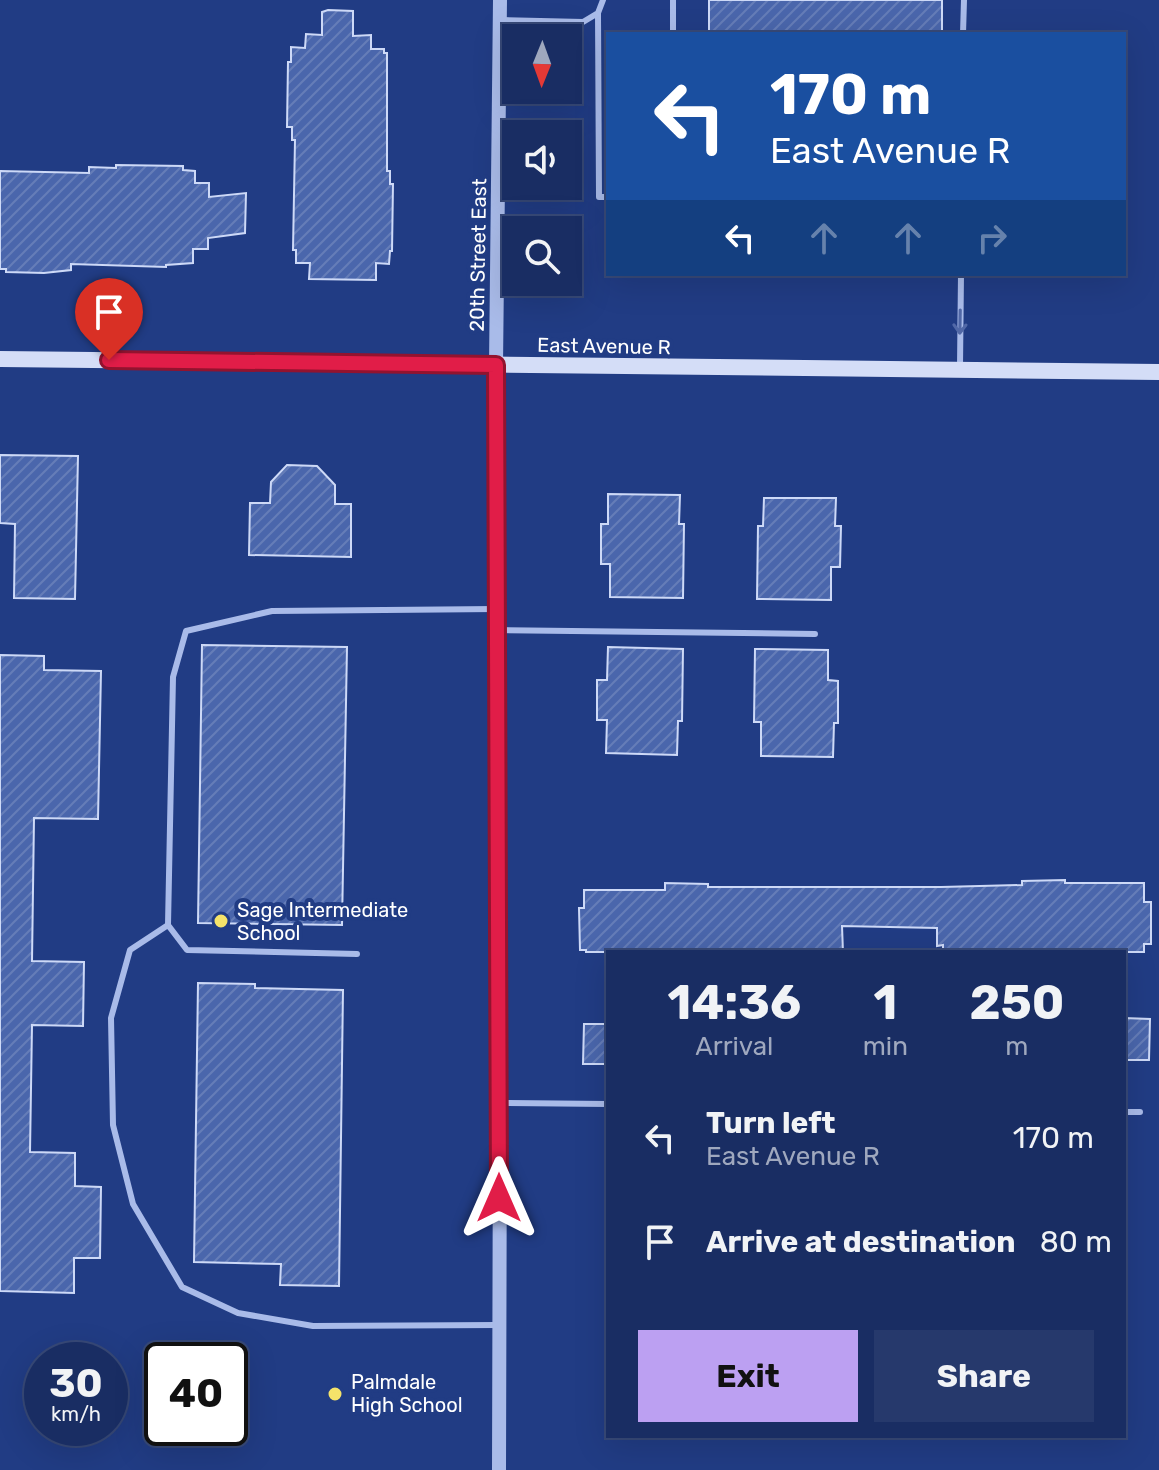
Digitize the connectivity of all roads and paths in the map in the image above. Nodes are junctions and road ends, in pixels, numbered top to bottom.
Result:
1 (500, 0) edge
2 (603, 0) edge
3 (673, 0) edge
4 (964, 0) edge
5 (598, 13) junction
6 (500, 20) junction
7 (673, 32) edge
8 (963, 32) edge
9 (606, 197) edge
10 (961, 276) edge
11 (0, 359) edge
12 (496, 365) junction
13 (960, 370) junction
14 (1159, 372) edge
15 (497, 609) junction
16 (497, 630) junction
17 (815, 634) dead end
18 (168, 925) junction
19 (357, 954) dead end
20 (500, 1103) junction
21 (606, 1104) edge
22 (1126, 1112) edge
23 (1140, 1112) dead end
24 (498, 1325) junction
25 (499, 1470) edge

1 - 6 street, 20th Street East
2 - 5 lane
3 - 7 lane
4 - 8 lane
5 - 6 lane
5 - 9 lane
6 - 12 street, 20th Street East
10 -> 13 lane
11 - 12 main road, East Avenue R
12 - 13 main road, East Avenue R
12 - 15 street, 20th Street East
13 - 14 main road, East Avenue R
15 - 16 street, 20th Street East
15 - 18 lane
16 - 17 lane
16 - 20 street, 20th Street East
18 - 19 lane
18 - 24 lane
20 - 21 lane
20 - 24 street, 20th Street East
22 - 23 lane
24 - 25 street, 20th Street East

